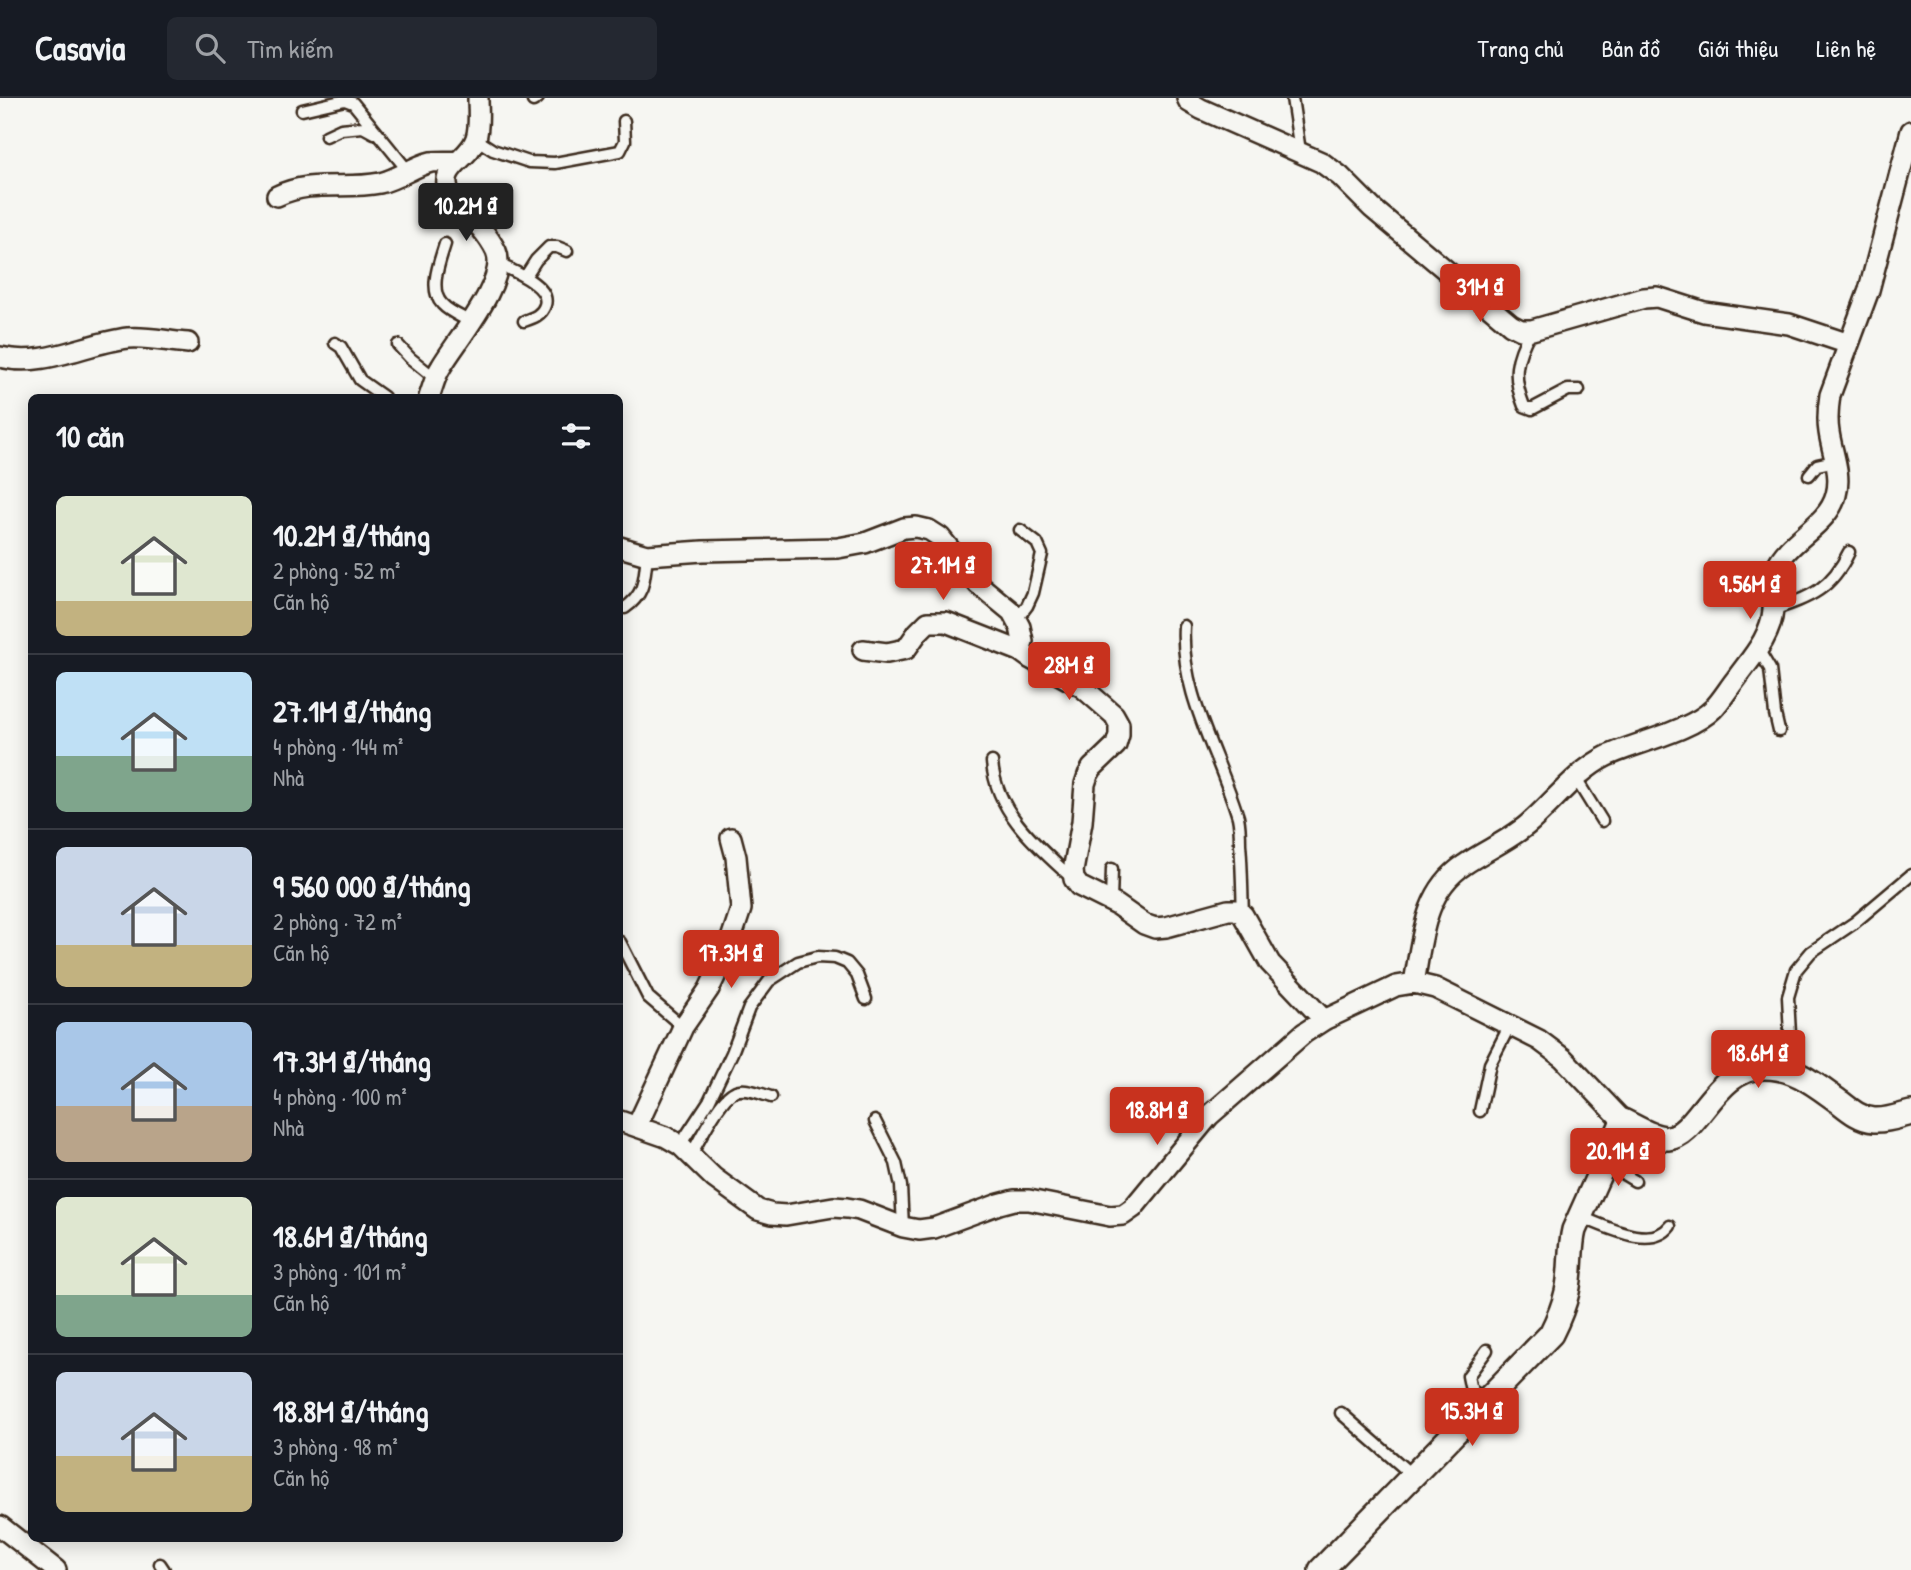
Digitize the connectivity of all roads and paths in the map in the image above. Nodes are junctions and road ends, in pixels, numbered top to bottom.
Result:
1 (478, 98) edge
2 (1187, 98) edge
3 (1292, 98) edge
4 (302, 110) dead end
5 (624, 121) dead end
6 (1911, 131) edge
7 (378, 134) junction
8 (326, 136) dead end
9 (476, 139) junction
10 (1300, 151) junction
11 (458, 162) junction
12 (409, 172) junction
13 (277, 196) dead end
14 (445, 244) dead end
15 (567, 250) dead end
16 (498, 264) junction
17 (525, 276) junction
18 (524, 321) dead end
19 (471, 322) junction
20 (1532, 330) junction
21 (188, 343) dead end
22 (335, 343) dead end
23 (1849, 344) junction
24 (398, 345) dead end
25 (0, 356) edge
26 (432, 388) edge
27 (1579, 390) dead end
28 (380, 394) edge
29 (1835, 461) junction
30 (1809, 475) dead end
31 (1020, 530) dead end
32 (623, 548) edge
33 (1849, 552) dead end
34 (647, 555) junction
35 (623, 608) edge
36 (1773, 610) junction
37 (1017, 619) junction
38 (1184, 626) dead end
39 (1758, 649) junction
40 (863, 650) dead end
41 (1020, 651) junction
42 (1779, 731) dead end
43 (992, 762) dead end
44 (1576, 779) junction
45 (1602, 821) dead end
46 (731, 838) dead end
47 (1112, 869) dead end
48 (1911, 875) edge
49 (1074, 879) junction
50 (1111, 902) junction
51 (1243, 915) junction
52 (623, 948) edge
53 (1414, 983) junction
54 (866, 999) dead end
55 (1324, 1020) junction
56 (1510, 1025) junction
57 (683, 1027) junction
58 (1792, 1072) junction
59 (771, 1097) dead end
60 (1480, 1111) dead end
61 (1911, 1113) edge
62 (874, 1121) dead end
63 (1623, 1121) junction
64 (628, 1124) edge
65 (685, 1150) junction
66 (1605, 1163) junction
67 (1635, 1181) dead end
68 (1581, 1217) junction
69 (1670, 1226) dead end
70 (903, 1227) junction
71 (1487, 1350) dead end
72 (1483, 1406) junction
73 (1341, 1413) dead end
74 (1414, 1476) junction
75 (0, 1526) edge
76 (56, 1570) edge
77 (1321, 1570) edge

1 - 9 street
2 - 10 street
3 - 10 lane
4 - 7 lane
5 - 9 lane
6 - 23 street
7 - 8 lane
7 - 12 lane
9 - 11 street
10 - 20 street
11 - 12 street
11 - 16 street
12 - 13 street
14 - 19 lane
15 - 17 lane
16 - 17 lane
16 - 19 street
17 - 18 lane
19 - 26 street
20 - 23 street
20 - 27 lane
21 - 25 street
22 - 28 lane
23 - 29 street
24 - 26 lane
29 - 30 lane
29 - 36 street
31 - 37 lane
32 - 34 street
33 - 36 lane
34 - 35 lane
34 - 37 street
36 - 39 street
37 - 41 street
38 - 51 lane
39 - 42 lane
39 - 44 street
40 - 41 street
41 - 49 street
43 - 49 lane
44 - 45 lane
44 - 53 street
46 - 57 street
47 - 50 lane
48 - 58 lane
49 - 50 street
50 - 51 street
51 - 55 street
52 - 57 lane
53 - 55 street
53 - 56 street
54 - 65 lane
55 - 70 street
56 - 60 lane
56 - 63 street
57 - 64 street
58 - 61 street
58 - 63 street
59 - 65 lane
62 - 70 lane
63 - 66 street
64 - 65 street
65 - 70 street
66 - 67 lane
66 - 68 street
68 - 69 lane
68 - 72 street
71 - 72 lane
72 - 74 street
73 - 74 lane
74 - 77 street
75 - 76 street

